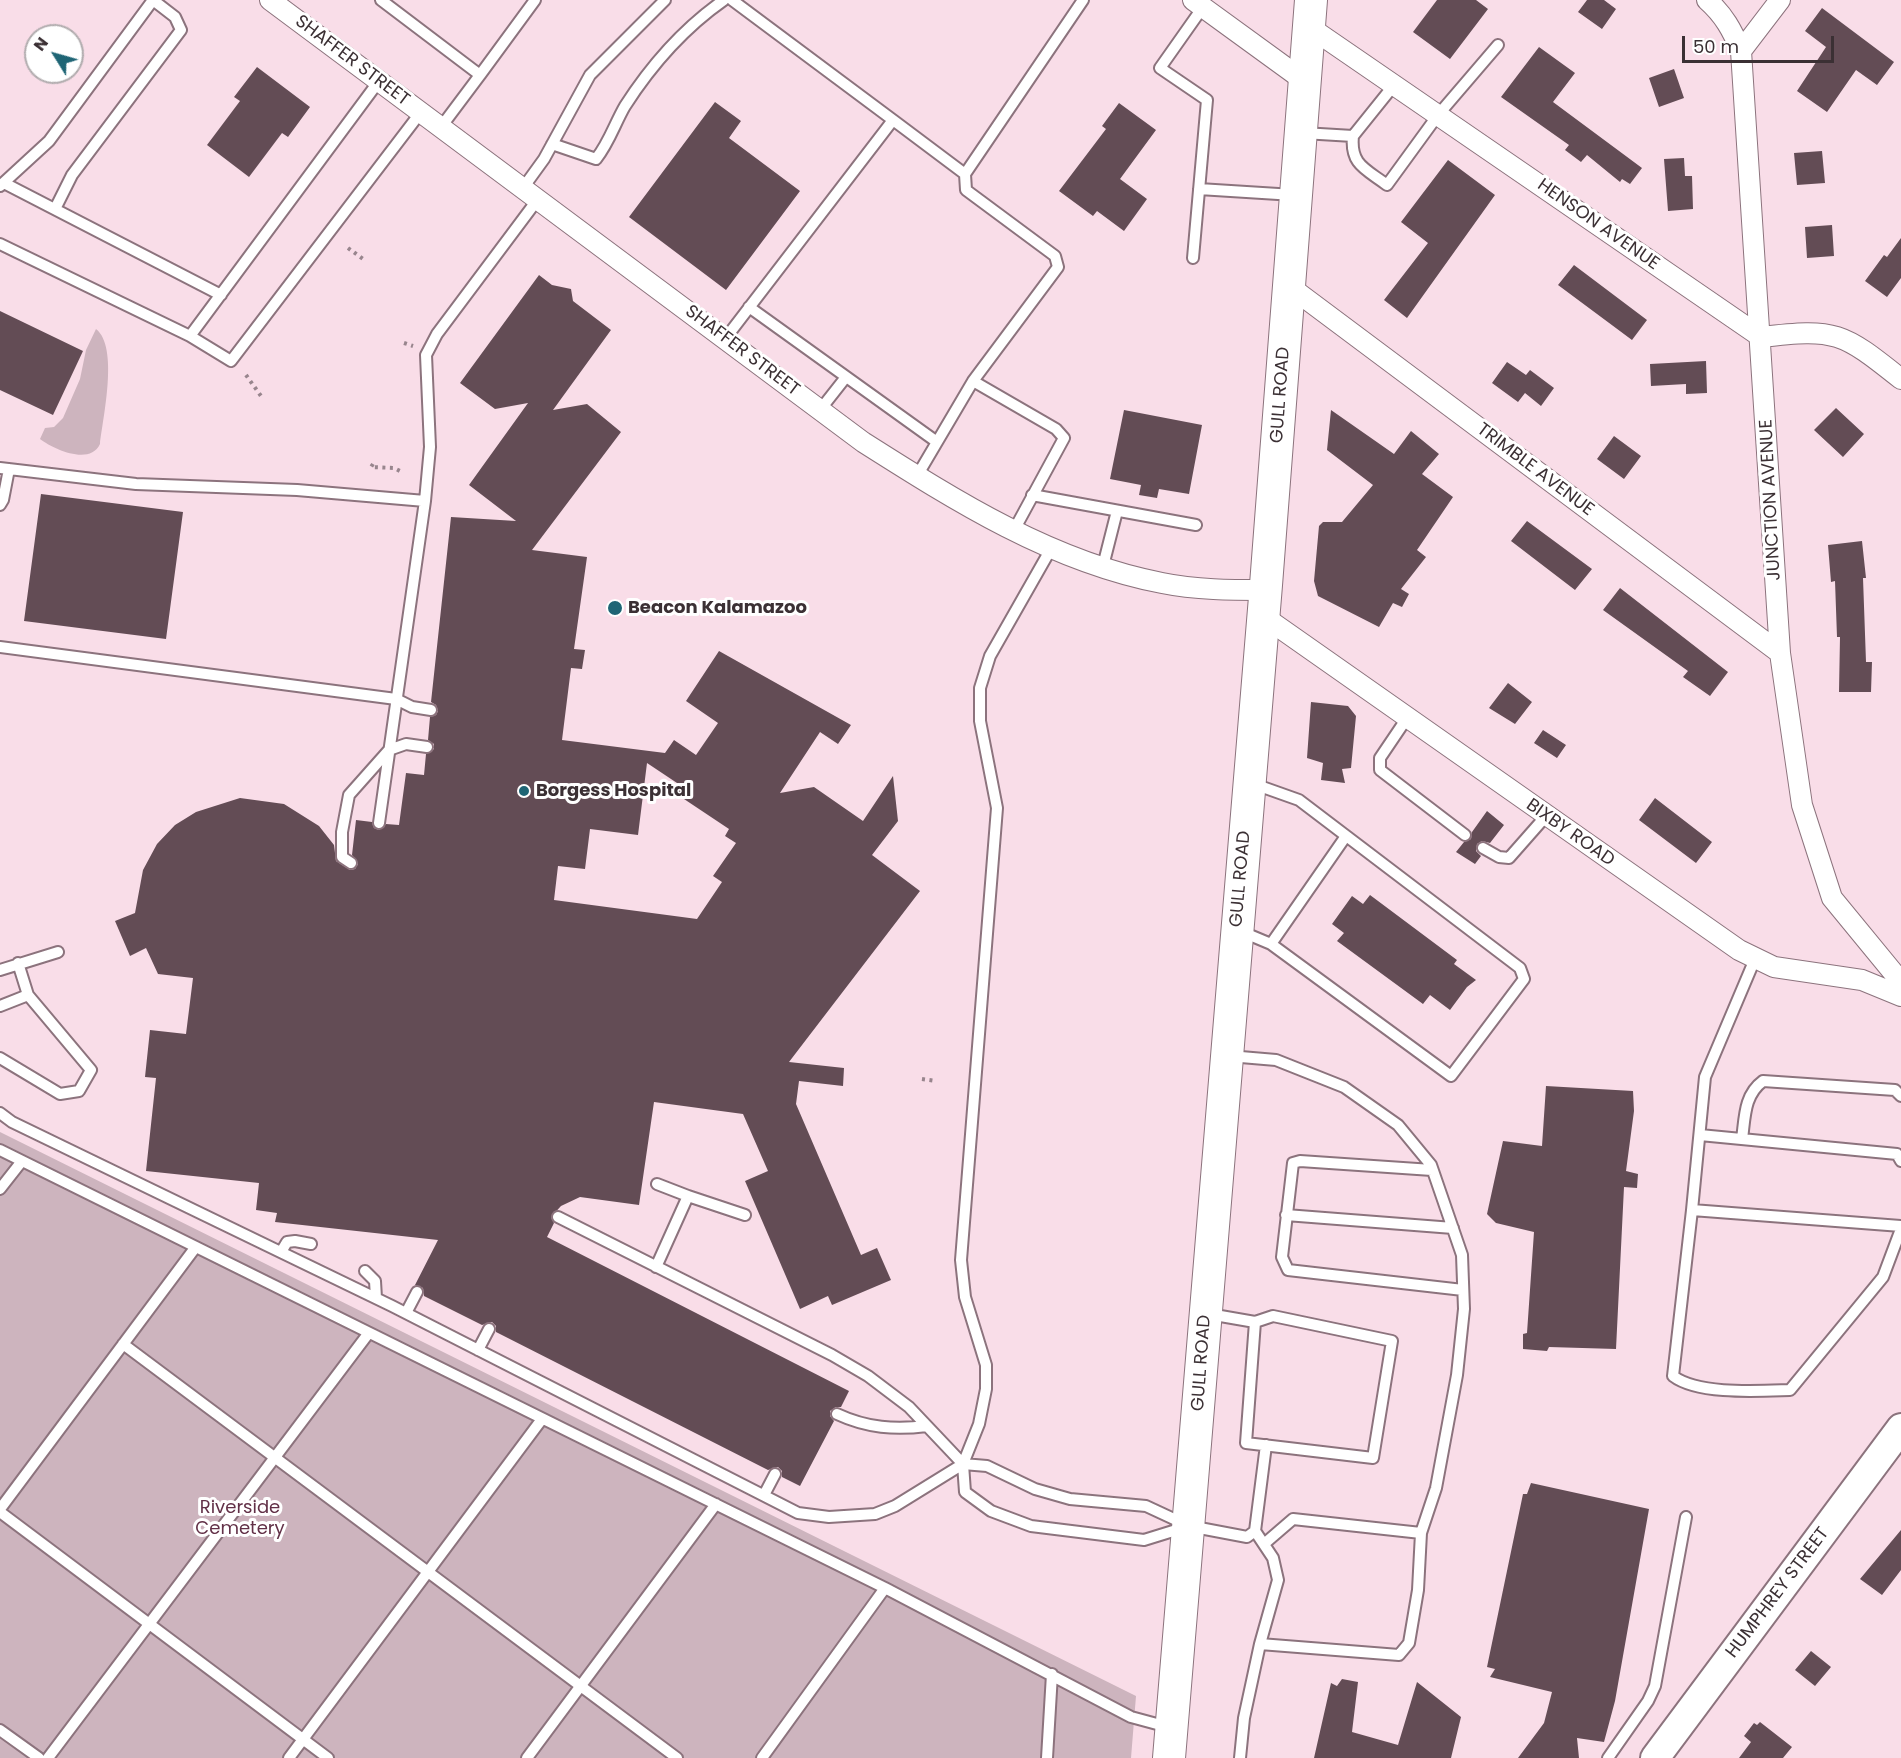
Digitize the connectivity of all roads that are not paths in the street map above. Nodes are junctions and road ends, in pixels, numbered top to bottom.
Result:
1 (153, 0) edge
2 (270, 0) edge
3 (381, 0) edge
4 (535, 0) edge
5 (665, 0) edge
6 (724, 0) edge
7 (732, 0) edge
8 (1083, 0) edge
9 (1707, 0) edge
10 (1780, 0) edge
11 (1198, 3) edge
12 (290, 6) edge
13 (1309, 13) edge
14 (1498, 45) dead end
15 (1741, 51) junction
16 (480, 75) junction
17 (1303, 80) junction
18 (379, 81) junction
19 (1394, 85) junction
20 (421, 112) junction
21 (1438, 115) junction
22 (893, 120) junction
23 (441, 127) junction
24 (1300, 133) junction
25 (1353, 136) junction
26 (552, 144) junction
27 (965, 174) junction
28 (2, 185) edge
29 (1199, 189) junction
30 (531, 194) junction
31 (1296, 195) junction
32 (55, 209) junction
33 (0, 244) edge
34 (1192, 258) dead end
35 (1289, 286) junction
36 (221, 295) junction
37 (749, 307) junction
38 (190, 336) junction
39 (1761, 337) junction
40 (725, 339) junction
41 (846, 378) junction
42 (1901, 379) edge
43 (973, 381) junction
44 (820, 410) junction
45 (938, 442) junction
46 (5, 469) edge
47 (917, 477) junction
48 (1032, 495) junction
49 (425, 501) junction
50 (0, 505) edge
51 (1117, 511) junction
52 (1196, 525) dead end
53 (1013, 532) junction
54 (1052, 547) junction
55 (1102, 566) junction
56 (1264, 603) junction
57 (0, 647) edge
58 (1780, 653) junction
59 (396, 699) junction
60 (431, 710) dead end
61 (1407, 718) junction
62 (427, 747) dead end
63 (389, 750) junction
64 (1249, 782) junction
65 (1546, 816) junction
66 (379, 823) dead end
67 (1465, 835) dead end
68 (1346, 836) junction
69 (1483, 848) dead end
70 (351, 863) dead end
71 (1237, 930) junction
72 (1271, 944) junction
73 (58, 952) dead end
74 (1755, 959) junction
75 (18, 963) junction
76 (0, 969) edge
77 (1901, 982) edge
78 (28, 995) junction
79 (1901, 996) edge
80 (0, 1006) edge
81 (1226, 1056) junction
82 (0, 1058) edge
83 (1901, 1096) edge
84 (0, 1113) edge
85 (1700, 1135) junction
86 (1742, 1139) junction
87 (0, 1150) edge
88 (1900, 1156) edge
89 (22, 1161) junction
90 (1432, 1170) junction
91 (657, 1184) dead end
92 (0, 1189) edge
93 (688, 1196) junction
94 (1692, 1210) junction
95 (745, 1215) dead end
96 (1286, 1215) junction
97 (558, 1217) dead end
98 (1901, 1227) edge
99 (1453, 1228) junction
100 (310, 1244) dead end
101 (195, 1248) junction
102 (281, 1252) junction
103 (656, 1268) junction
104 (364, 1271) dead end
105 (1463, 1290) junction
106 (417, 1292) dead end
107 (376, 1298) junction
108 (406, 1313) junction
109 (1206, 1313) junction
110 (1255, 1322) junction
111 (489, 1329) dead end
112 (368, 1334) junction
113 (123, 1344) junction
114 (478, 1350) junction
115 (837, 1414) dead end
116 (542, 1419) junction
117 (927, 1426) junction
118 (1901, 1428) edge
119 (1266, 1445) junction
120 (275, 1458) junction
121 (963, 1464) junction
122 (775, 1474) dead end
123 (764, 1495) junction
124 (716, 1503) junction
125 (0, 1511) edge
126 (1686, 1517) dead end
127 (1189, 1527) junction
128 (1256, 1531) junction
129 (1421, 1533) junction
130 (1264, 1544) junction
131 (428, 1572) junction
132 (885, 1588) junction
133 (150, 1625) junction
134 (1260, 1644) junction
135 (1052, 1674) junction
136 (580, 1686) junction
137 (0, 1730) edge
138 (303, 1740) junction
139 (1170, 1743) edge
140 (39, 1758) edge
141 (48, 1758) edge
142 (289, 1758) edge
143 (328, 1758) edge
144 (527, 1758) edge
145 (676, 1758) edge
146 (762, 1758) edge
147 (1047, 1758) edge
148 (1240, 1758) edge
149 (1608, 1758) edge
150 (1655, 1758) edge

1 - 28 lane
1 - 32 lane
2 - 12 street, SHAFFER STREET
3 - 16 lane
4 - 16 lane
5 - 26 lane
6 - 26 lane
7 - 22 lane
8 - 27 lane
9 - 15 street
10 - 15 street
11 - 17 street
11 - 29 lane
12 - 18 street, SHAFFER STREET
13 - 17 main road, GULL ROAD
13 - 19 street, HENSON AVENUE
14 - 21 lane
15 - 39 street, JUNCTION AVENUE
16 - 23 lane
17 - 24 main road, GULL ROAD
18 - 20 street, SHAFFER STREET
18 - 36 lane
19 - 21 street, HENSON AVENUE
19 - 25 lane
20 - 23 street, SHAFFER STREET
20 - 38 lane
21 - 25 lane
21 - 39 street, HENSON AVENUE
22 - 27 lane
22 - 37 lane
23 - 30 street, SHAFFER STREET
24 - 25 lane
24 - 31 main road, GULL ROAD
26 - 30 lane
27 - 43 lane
28 - 32 lane
29 - 31 lane
29 - 34 lane
30 - 40 street, SHAFFER STREET
30 - 49 lane
31 - 35 main road, GULL ROAD
32 - 36 lane
33 - 38 lane
35 - 56 main road, GULL ROAD
35 - 58 street, TRIMBLE AVENUE
36 - 38 lane
37 - 40 lane
37 - 41 lane
39 - 42 street
39 - 58 street, JUNCTION AVENUE
40 - 44 street, SHAFFER STREET
41 - 44 lane
41 - 45 lane
43 - 45 lane
43 - 48 lane
44 - 47 street, SHAFFER STREET
45 - 47 lane
46 - 49 lane
46 - 50 lane
47 - 53 street, SHAFFER STREET
48 - 51 lane
48 - 53 lane
49 - 59 lane
51 - 52 lane
51 - 55 lane
53 - 54 street, SHAFFER STREET
54 - 55 street, SHAFFER STREET
54 - 121 lane
55 - 56 street, SHAFFER STREET
56 - 61 street, BIXBY ROAD
56 - 64 main road, GULL ROAD
57 - 59 lane
58 - 77 street, JUNCTION AVENUE
59 - 60 lane
59 - 63 lane
61 - 65 street, BIXBY ROAD
61 - 67 lane
62 - 63 lane
63 - 66 lane
63 - 70 lane
64 - 68 lane
64 - 71 main road, GULL ROAD
65 - 69 lane
65 - 74 street, BIXBY ROAD
68 - 72 lane
68 - 72 lane
71 - 72 lane
71 - 81 main road, GULL ROAD
73 - 75 lane
74 - 79 street, BIXBY ROAD
74 - 85 lane
75 - 76 lane
75 - 78 lane
78 - 80 lane
78 - 82 lane
81 - 90 lane
81 - 109 main road, GULL ROAD
83 - 86 lane
84 - 102 lane
85 - 86 lane
85 - 94 lane
86 - 88 lane
87 - 89 lane
89 - 92 lane
89 - 101 lane
90 - 96 lane
90 - 99 lane
91 - 93 lane
93 - 95 lane
93 - 103 lane
94 - 98 lane
94 - 98 lane
96 - 99 lane
96 - 105 lane
97 - 103 lane
99 - 105 lane
100 - 102 lane
101 - 112 lane
101 - 113 lane
102 - 107 lane
103 - 117 lane
104 - 107 lane
105 - 129 lane
106 - 108 lane
107 - 108 lane
108 - 114 lane
109 - 110 lane
109 - 127 main road, GULL ROAD
110 - 119 lane
110 - 119 lane
111 - 114 lane
112 - 116 lane
112 - 120 lane
113 - 120 lane
113 - 125 lane
114 - 123 lane
115 - 117 lane
116 - 124 lane
116 - 131 lane
117 - 121 lane
118 - 150 street, HUMPHREY STREET
119 - 128 lane
120 - 131 lane
120 - 133 lane
121 - 123 lane
121 - 127 lane
121 - 127 lane
122 - 123 lane
124 - 132 lane
124 - 136 lane
125 - 133 lane
126 - 149 lane
127 - 128 lane
127 - 139 main road, GULL ROAD
128 - 130 lane
129 - 130 lane
129 - 134 lane
130 - 134 lane
131 - 136 lane
131 - 138 lane
132 - 135 lane
132 - 146 lane
133 - 138 lane
133 - 141 lane
134 - 148 lane
135 - 139 lane
135 - 147 lane
136 - 144 lane
136 - 145 lane
137 - 140 lane
138 - 142 lane
138 - 143 lane

